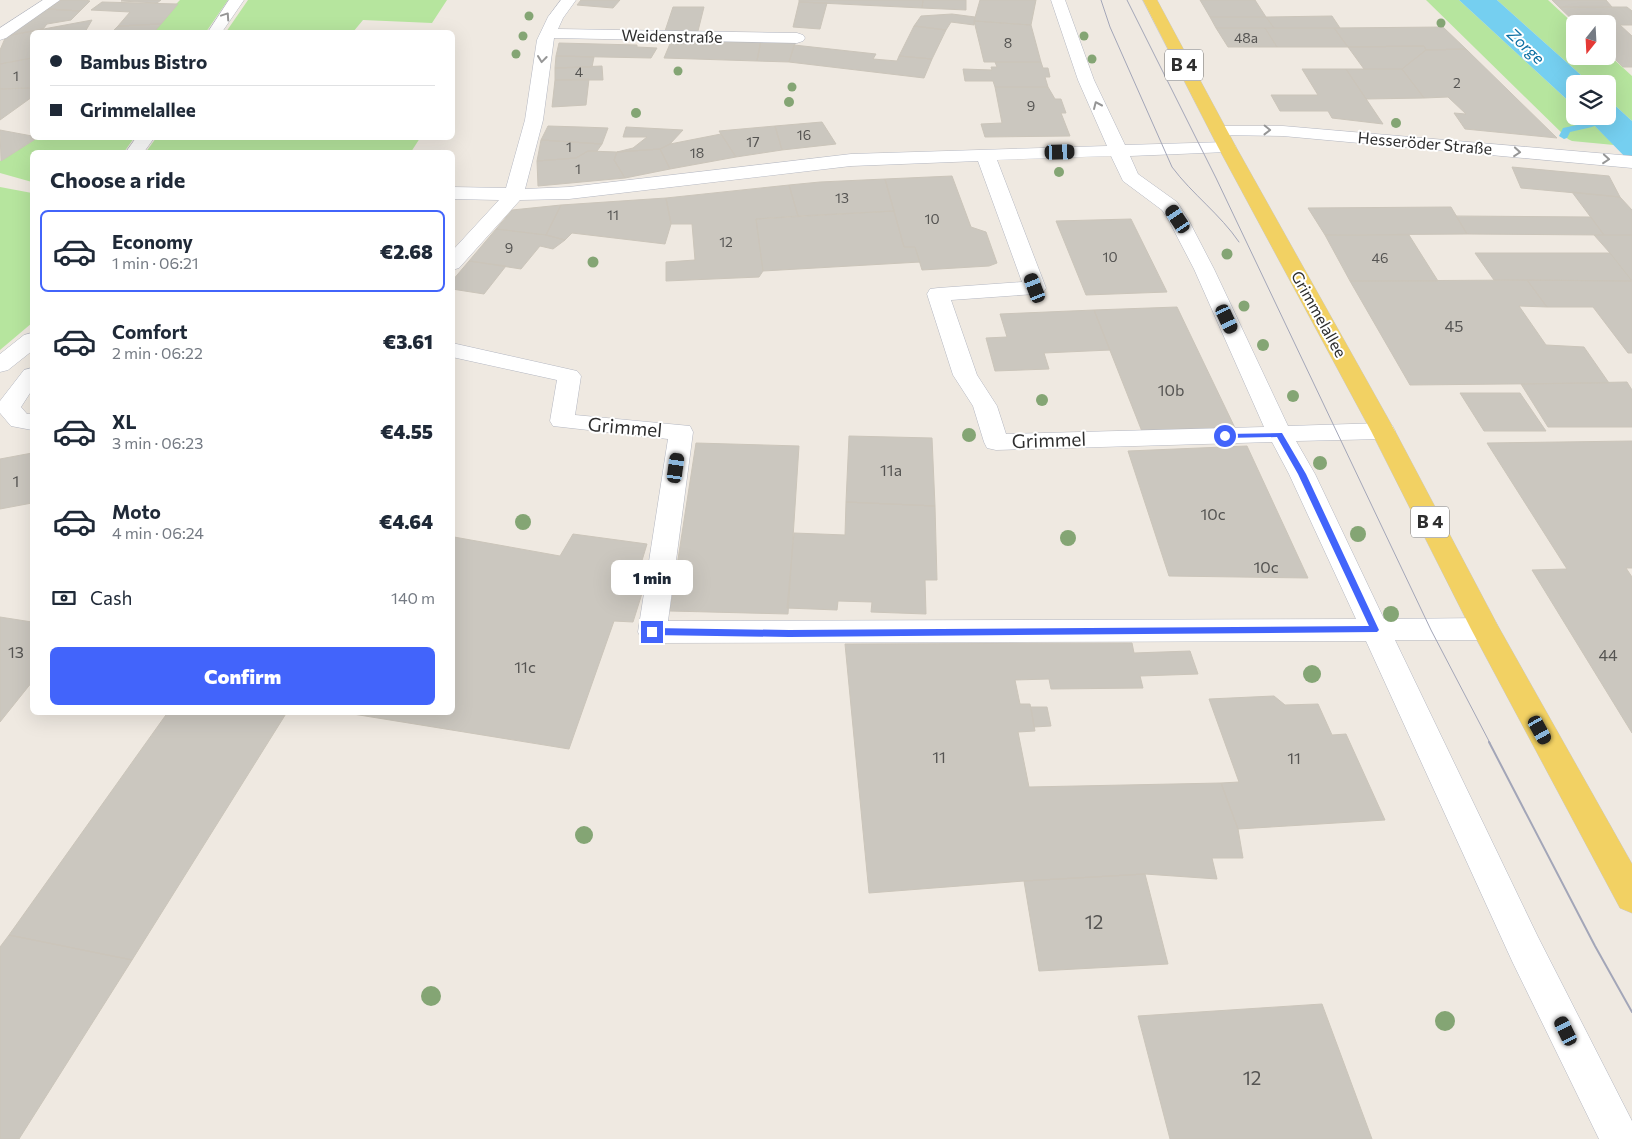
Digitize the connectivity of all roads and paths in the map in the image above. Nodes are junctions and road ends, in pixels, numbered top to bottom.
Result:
1 (53, 0) edge
2 (237, 0) edge
3 (570, 0) edge
4 (1058, 0) edge
5 (1150, 0) edge
6 (216, 30) edge
7 (548, 33) junction
8 (0, 35) edge
9 (797, 38) dead end
10 (1223, 139) junction
11 (1117, 150) junction
12 (985, 154) junction
13 (1632, 162) edge
14 (455, 193) edge
15 (514, 195) junction
16 (455, 261) edge
17 (30, 342) edge
18 (455, 351) edge
19 (0, 364) edge
20 (30, 378) edge
21 (30, 422) edge
22 (1383, 431) junction
23 (1280, 435) junction
24 (1485, 629) junction
25 (1374, 630) junction
26 (1632, 897) edge
27 (1620, 1139) edge

1 - 8 street
6 -> 2 street
3 - 7 street
11 -> 4 street
5 - 10 main road, Grimmelallee / B 4
7 - 9 street, Weidenstraße
7 -> 15 street
10 - 11 street
10 -> 13 street, Hesseröder Straße
10 - 22 main road, Grimmelallee / B 4
11 - 12 street
11 - 23 street
12 - 15 street
12 - 23 street, Grimmel
14 - 15 street
15 - 16 street
17 - 19 street
18 - 25 street, Grimmel
20 - 21 street
22 - 23 street, Grimmel
22 - 24 main road, Grimmelallee / B 4
23 - 25 street
24 - 25 street
24 - 26 main road, Grimmelallee / B 4
25 - 27 street

